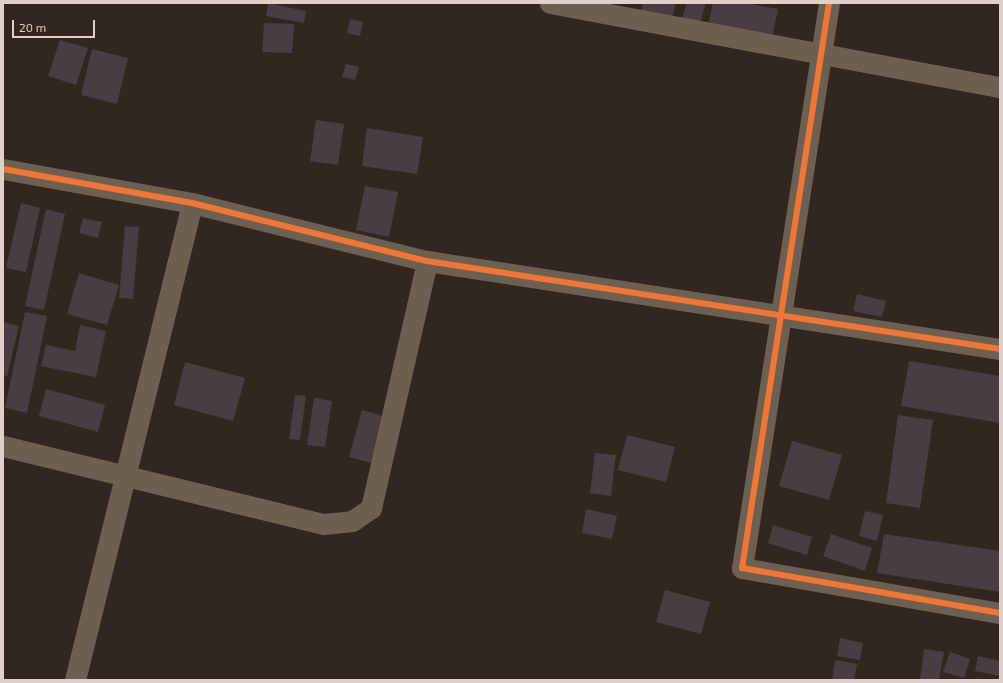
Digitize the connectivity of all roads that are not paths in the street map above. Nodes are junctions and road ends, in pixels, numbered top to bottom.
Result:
1 (550, 3) edge
2 (829, 3) edge
3 (821, 54) junction
4 (1000, 88) edge
5 (3, 169) edge
6 (192, 203) junction
7 (427, 261) junction
8 (780, 314) junction
9 (1000, 348) edge
10 (3, 446) edge
11 (124, 475) junction
12 (1000, 613) edge
13 (75, 680) edge

1 - 3 street
2 - 3 street
3 - 4 street
3 - 8 street
5 - 6 street
6 - 7 street
6 - 11 street
7 - 8 street
7 - 11 street
8 - 9 street
8 - 12 street
10 - 11 street
11 - 13 street

